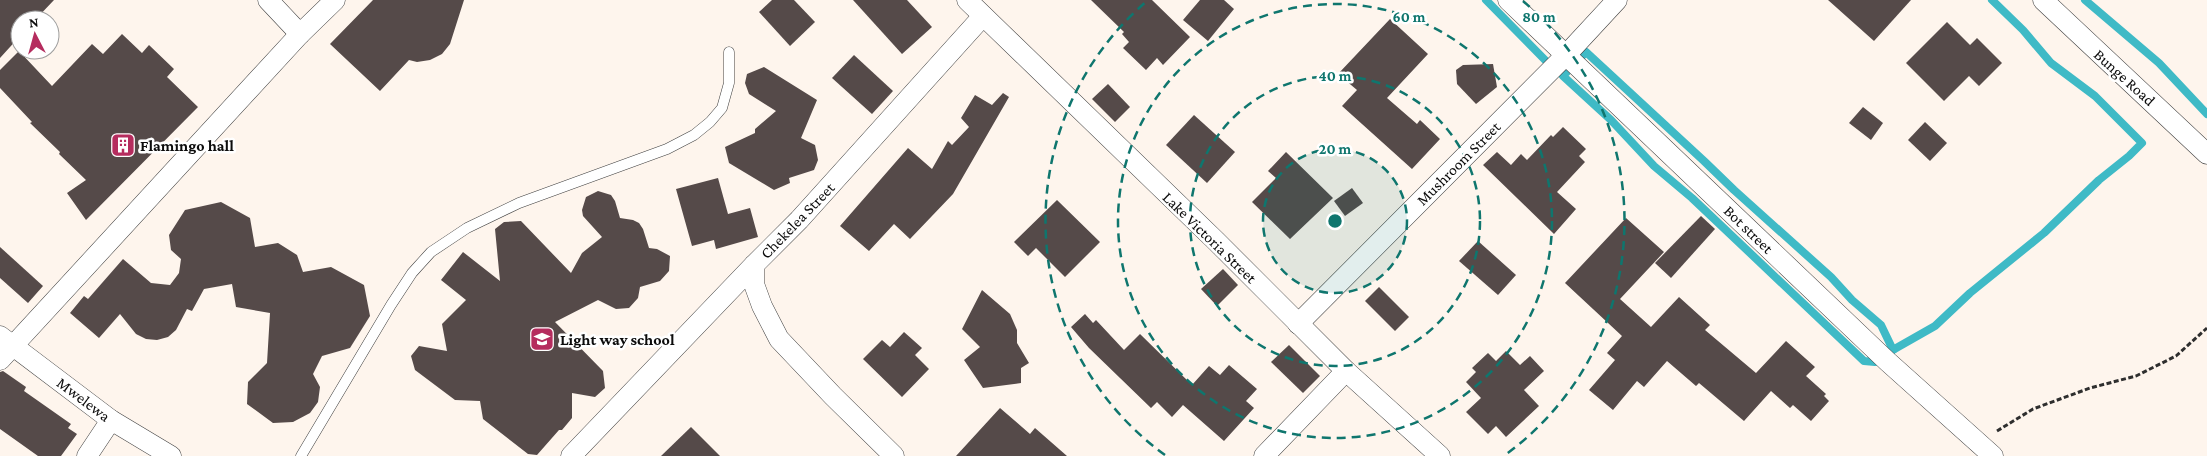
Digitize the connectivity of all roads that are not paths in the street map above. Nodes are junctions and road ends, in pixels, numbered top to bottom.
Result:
1 (268, 0) edge
2 (335, 0) edge
3 (967, 0) edge
4 (1508, 0) edge
5 (1617, 0) edge
6 (2043, 0) edge
7 (982, 16) junction
8 (300, 34) junction
9 (729, 52) dead end
10 (1567, 54) junction
11 (2207, 154) edge
12 (754, 265) junction
13 (1298, 324) junction
14 (7, 340) edge
15 (0, 360) edge
16 (1346, 371) junction
17 (110, 420) junction
18 (1986, 449) edge
19 (87, 456) edge
20 (171, 456) edge
21 (301, 456) edge
22 (571, 456) edge
23 (894, 456) edge
24 (1264, 456) edge
25 (1440, 456) edge

1 - 8 street
2 - 8 street
3 - 7 street, Lake Victoria Street
4 - 10 street, Bot street
5 - 10 street, Mushroom Street
6 - 11 street, Bunge Road
7 - 12 street, Chekelea Street
7 - 13 street, Lake Victoria Street
8 - 14 street
9 - 21 lane
10 - 13 street, Mushroom Street
10 - 18 street, Bot street
12 - 22 street
12 - 23 street, Chekelea Street
13 - 16 street, Lake Victoria Street
14 - 15 street
14 - 17 street, Mwelewa
16 - 24 street
16 - 25 street, Lake Victoria Street
17 - 19 street
17 - 20 street, Mwelewa

